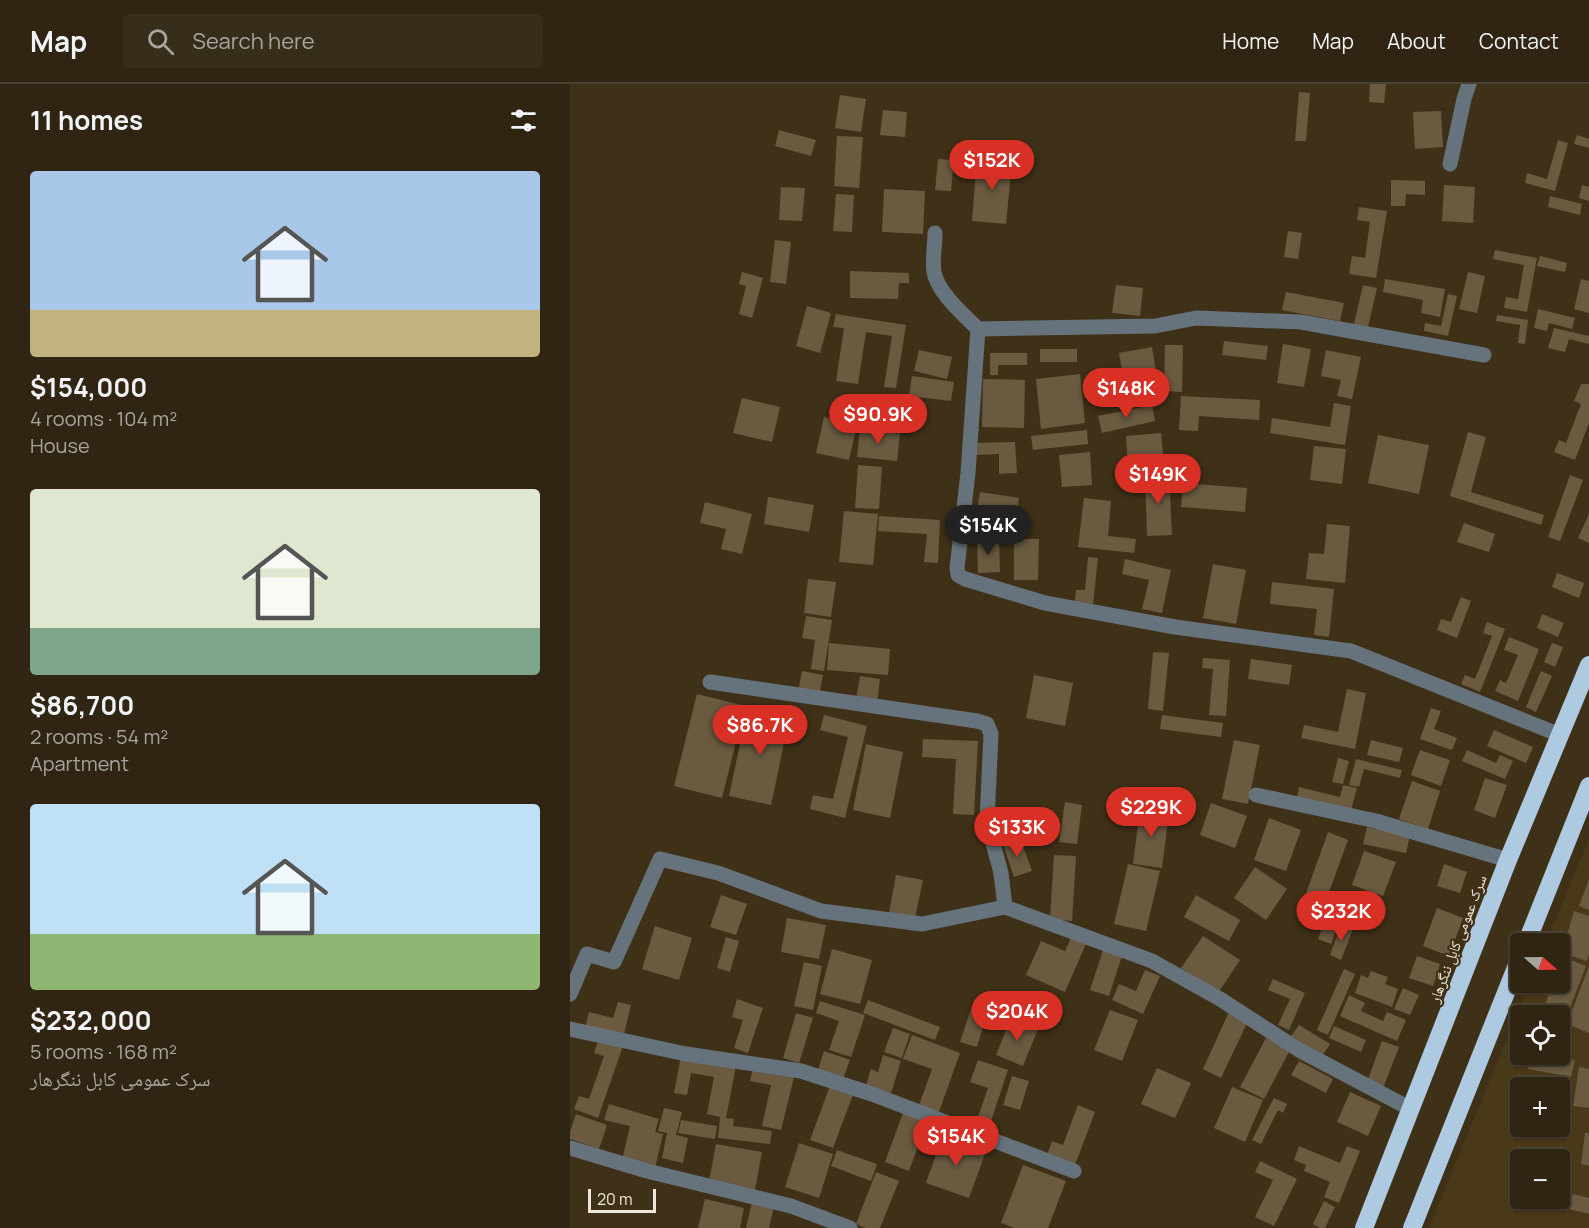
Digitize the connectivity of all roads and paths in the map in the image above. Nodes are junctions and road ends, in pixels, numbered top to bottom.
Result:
1 (1469, 84) edge
2 (1450, 164) dead end
3 (935, 233) dead end
4 (978, 329) junction
5 (1484, 355) dead end
6 (1589, 665) edge
7 (710, 682) dead end
8 (1560, 735) junction
9 (1589, 786) edge
10 (1256, 795) dead end
11 (1508, 860) junction
12 (1005, 907) junction
13 (1530, 933) edge
14 (1510, 983) edge
15 (570, 994) edge
16 (570, 1029) edge
17 (1411, 1109) junction
18 (570, 1148) edge
19 (1074, 1171) dead end
20 (850, 1228) edge
21 (1365, 1228) edge
22 (1412, 1228) edge

1 - 2 street
3 - 4 street
4 - 5 street
4 - 8 street
6 - 8 highway, سرک عمومی کابل ننگرهار
7 - 12 street
8 - 11 highway, سرک عمومی کابل ننگرهار
9 - 13 highway
10 - 11 street
11 - 17 highway, سرک عمومی کابل ننگرهار
12 - 15 street
12 - 17 street
14 - 22 highway
16 - 19 street
17 - 21 highway, سرک عمومی کابل ننگرهار
18 - 20 street

